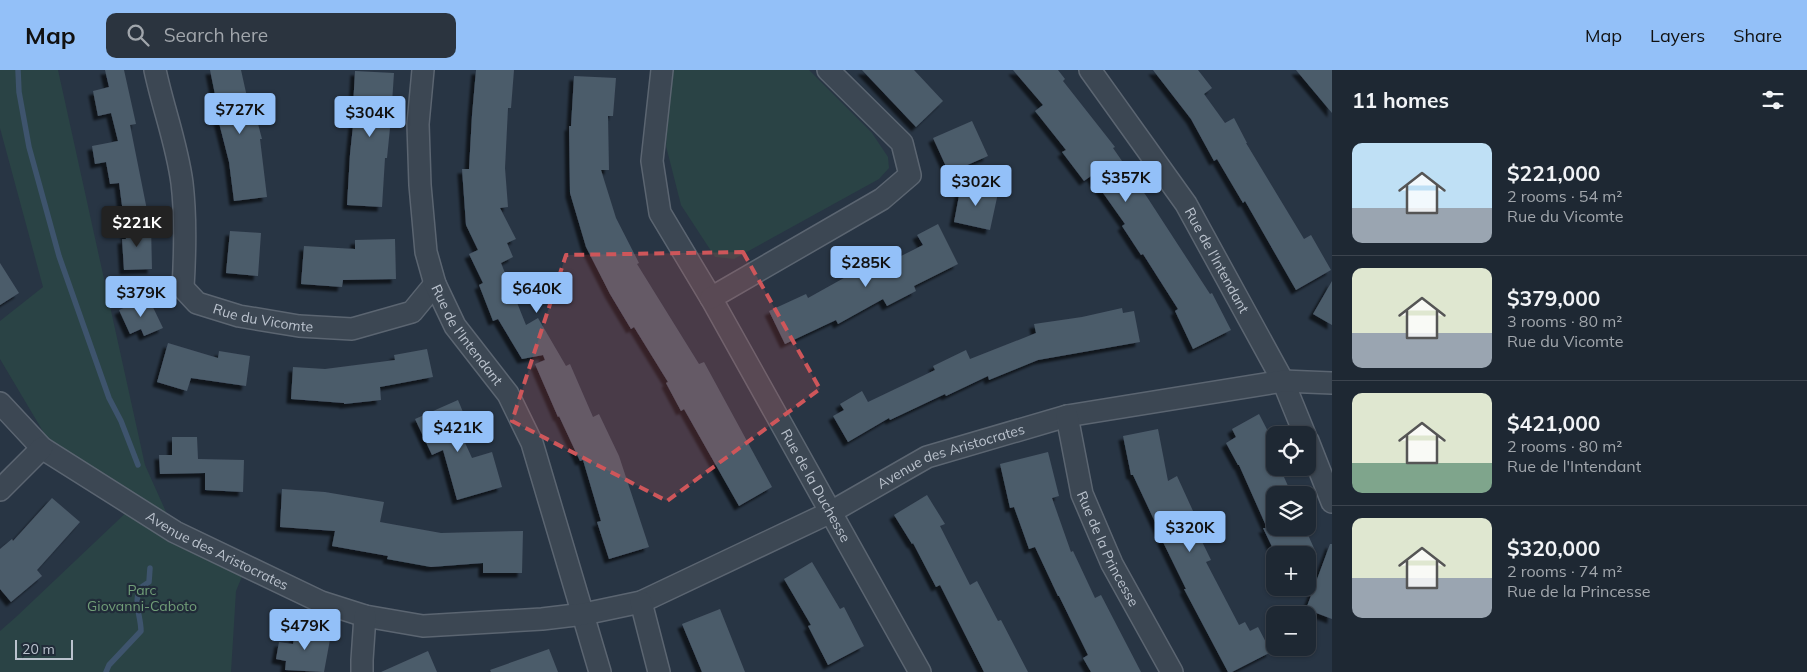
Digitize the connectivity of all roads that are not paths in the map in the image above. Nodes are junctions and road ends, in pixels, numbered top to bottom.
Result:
1 (155, 70) edge
2 (424, 70) edge
3 (662, 70) edge
4 (828, 70) edge
5 (1090, 70) edge
6 (435, 284) junction
7 (711, 298) junction
8 (1284, 381) junction
9 (1332, 383) edge
10 (0, 403) edge
11 (1067, 416) junction
12 (1302, 426) edge
13 (42, 448) junction
14 (1316, 461) edge
15 (0, 490) edge
16 (1332, 502) edge
17 (831, 512) junction
18 (640, 602) junction
19 (584, 614) junction
20 (364, 616) junction
21 (362, 672) edge
22 (600, 672) edge
23 (659, 672) edge
24 (920, 672) edge
25 (1172, 672) edge

1 - 6 street, Rue du Vicomte
2 - 6 street, Rue de l'Intendant
3 - 7 street, Rue de la Duchesse
4 - 7 street
5 - 8 street, Rue de l'Intendant
6 - 19 street, Rue de l'Intendant
7 - 17 street, Rue de la Duchesse
8 - 9 street, Avenue des Aristocrates
8 - 11 street, Avenue des Aristocrates
8 - 12 street
10 - 13 street, Avenue des Aristocrates
11 - 17 street, Avenue des Aristocrates
11 - 25 street, Rue de la Princesse
13 - 15 street
13 - 20 street, Avenue des Aristocrates
14 - 16 street
17 - 18 street, Avenue des Aristocrates
17 - 24 street, Rue de la Duchesse
18 - 19 street, Avenue des Aristocrates
18 - 23 street
19 - 20 street, Avenue des Aristocrates
19 - 22 street
20 - 21 street

